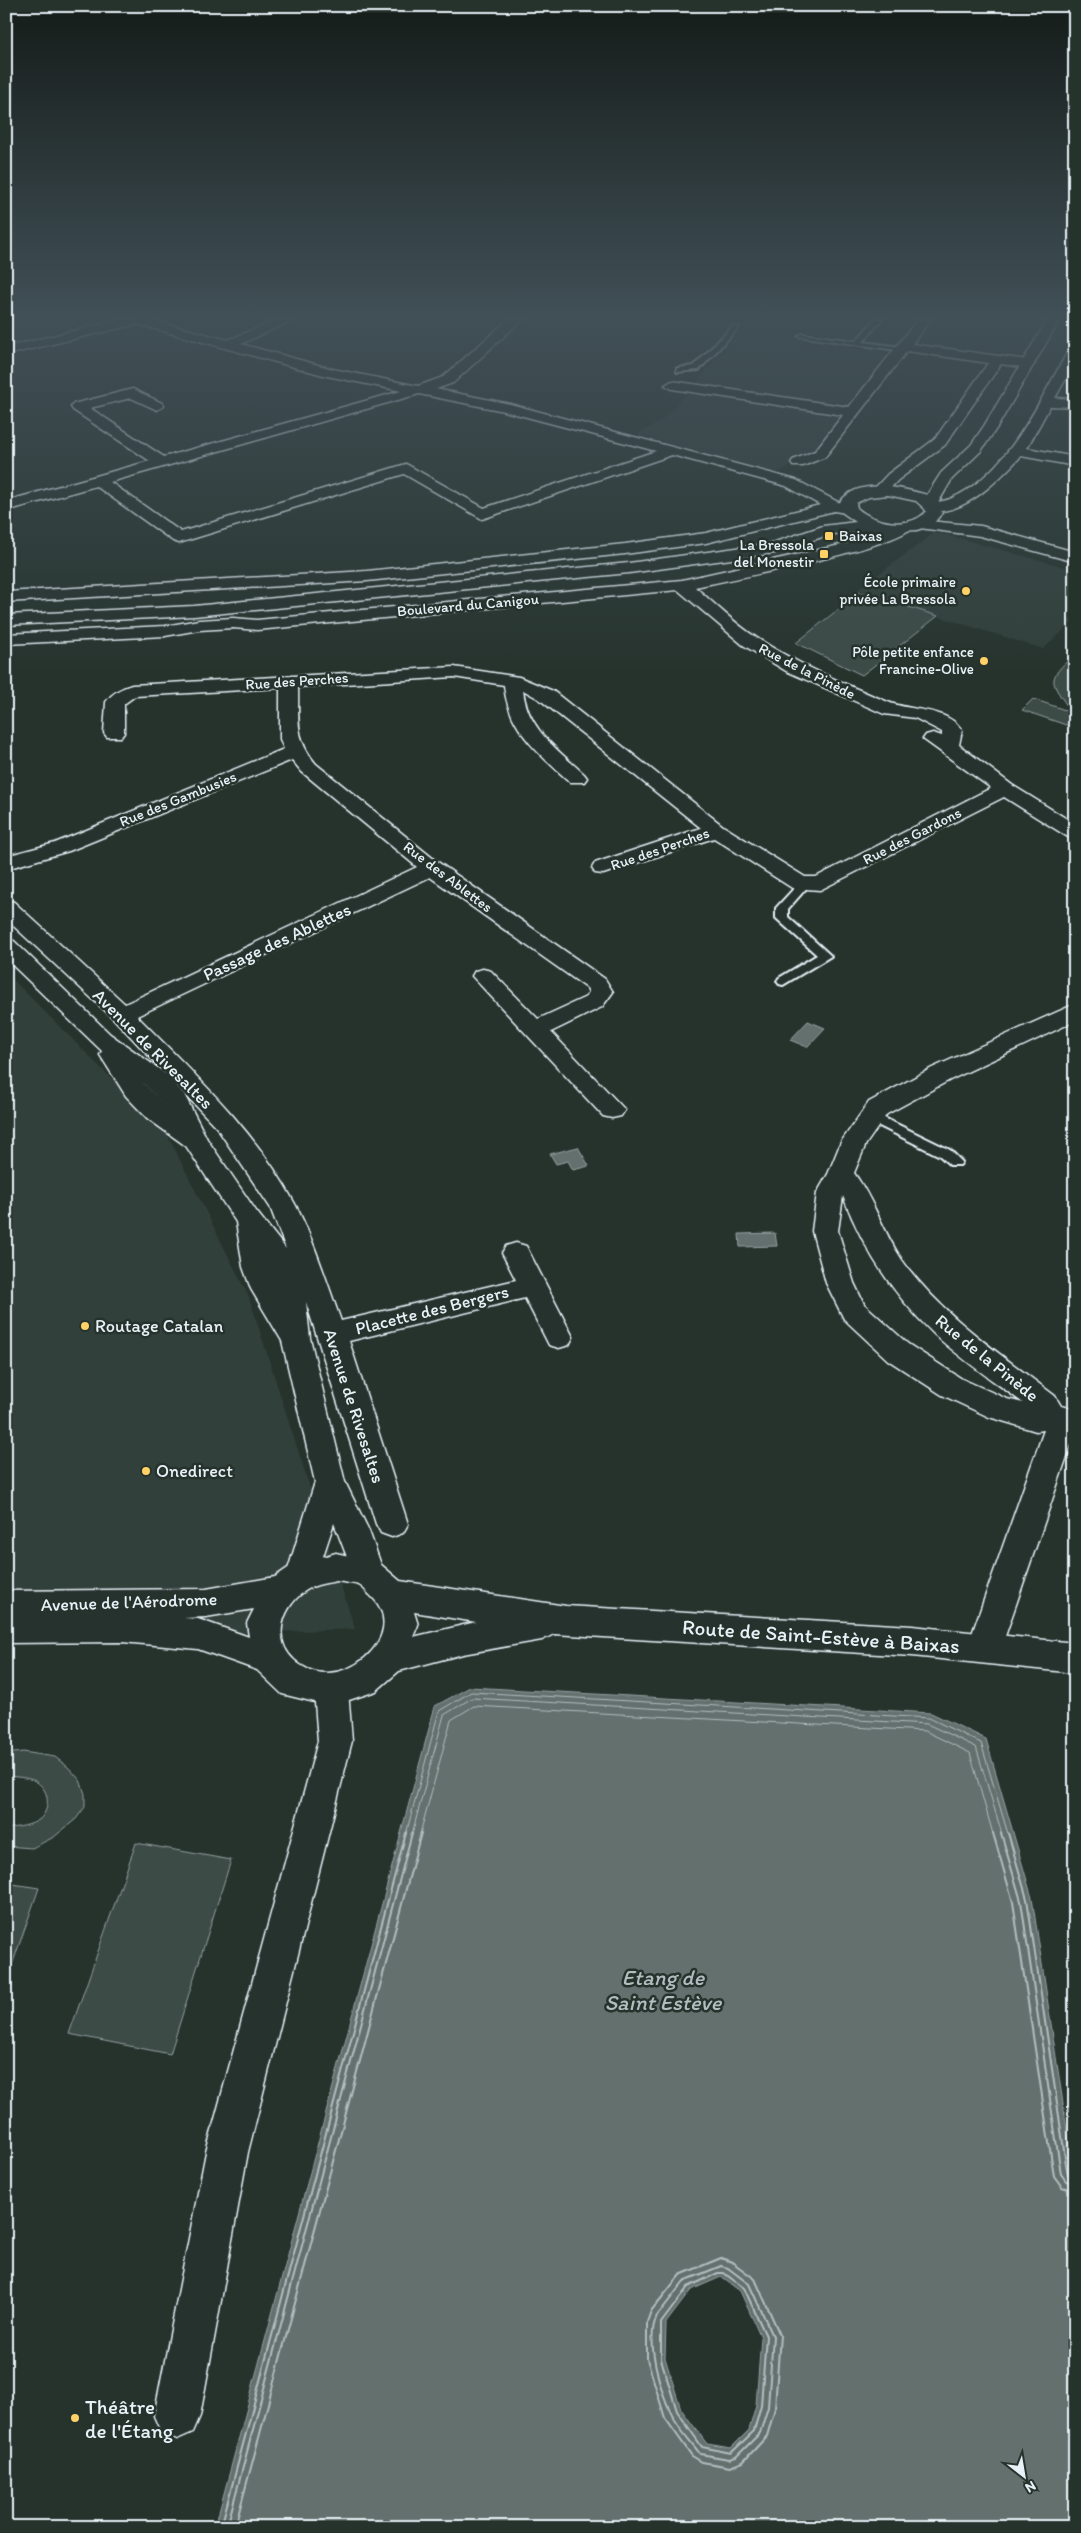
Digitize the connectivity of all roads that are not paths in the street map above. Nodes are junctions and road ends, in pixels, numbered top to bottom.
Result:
1 (124, 437) edge
2 (249, 437) edge
3 (622, 437) edge
4 (833, 437) edge
5 (943, 437) edge
6 (983, 437) edge
7 (1026, 437) edge
8 (672, 450) junction
9 (1018, 451) junction
10 (162, 462) junction
11 (1075, 462) edge
12 (798, 463) junction
13 (751, 472) junction
14 (946, 476) junction
15 (98, 481) junction
16 (796, 485) junction
17 (888, 491) junction
18 (862, 494) junction
19 (6, 506) edge
20 (932, 506) junction
21 (844, 508) junction
22 (880, 525) junction
23 (911, 526) junction
24 (830, 529) junction
25 (981, 531) junction
26 (1075, 556) edge
27 (682, 585) junction
28 (6, 597) edge
29 (297, 600) junction
30 (6, 614) edge
31 (26, 619) junction
32 (6, 620) edge
33 (15, 639) edge
34 (512, 680) junction
35 (289, 683) junction
36 (114, 733) dead end
37 (294, 752) junction
38 (577, 778) dead end
39 (1005, 789) junction
40 (716, 830) junction
41 (1075, 832) edge
42 (62, 847) junction
43 (6, 863) edge
44 (433, 868) junction
45 (603, 868) dead end
46 (6, 877) edge
47 (812, 884) junction
48 (6, 907) edge
49 (7, 945) edge
50 (483, 976) dead end
51 (783, 981) dead end
52 (1075, 1011) edge
53 (122, 1014) junction
54 (535, 1030) junction
55 (612, 1110) dead end
56 (872, 1117) junction
57 (954, 1162) dead end
58 (841, 1174) junction
59 (283, 1206) junction
60 (247, 1218) junction
61 (516, 1253) dead end
62 (532, 1286) junction
63 (332, 1334) junction
64 (559, 1337) dead end
65 (1063, 1419) edge
66 (330, 1482) junction
67 (392, 1524) dead end
68 (292, 1583) junction
69 (380, 1584) junction
70 (6, 1606) edge
71 (566, 1621) junction
72 (6, 1628) edge
73 (984, 1648) junction
74 (389, 1658) junction
75 (1075, 1658) edge
76 (269, 1659) junction
77 (331, 1690) junction
78 (177, 2416) dead end

1 - 10 street
2 - 10 street
3 - 8 street
4 - 12 street
5 - 17 street
6 - 14 street
7 - 9 street
8 - 13 street
8 - 15 street
9 - 11 street
9 - 20 street
10 - 15 street
12 - 13 street
12 - 16 street
13 - 16 street
14 - 17 street
14 - 20 street
15 - 19 street
16 - 18 street
16 - 21 street
17 - 18 street
17 - 20 street
18 - 21 street, Boulevard du Canigou
20 - 23 street
20 - 25 street
21 - 22 street
21 - 24 street, Boulevard du Canigou
21 - 28 street
22 - 23 street
22 - 24 street, Boulevard du Canigou
23 - 25 street
23 - 27 street, Boulevard du Canigou
24 - 29 street, Boulevard du Canigou
25 - 26 street
27 - 33 street, Boulevard du Canigou
27 - 39 street, Rue de la Pinède
29 - 30 street, Boulevard du Canigou
29 - 31 street, Boulevard du Canigou
31 - 32 street, Boulevard du Canigou
31 - 33 street, Boulevard du Canigou
34 - 35 street, Rue des Perches
34 - 38 street
34 - 40 street, Rue des Perches
35 - 36 street, Rue des Perches
35 - 37 street
37 - 42 street, Rue des Gambusies
37 - 44 street, Rue des Ablettes
39 - 41 street, Rue de la Pinède
39 - 47 street, Rue des Gardons
40 - 45 street, Rue des Perches
40 - 47 street, Rue des Perches
42 - 43 street, Rue des Gambusies
42 - 46 street, Rue des Gambusies
44 - 53 street, Passage des Ablettes
44 - 54 street, Rue des Ablettes
47 - 51 lane
48 - 53 street, Avenue de Rivesaltes
49 - 60 street, Avenue de Rivesaltes
50 - 54 street
52 - 56 street, Rue de la Pinède
53 - 59 street, Avenue de Rivesaltes
54 - 55 street
56 - 57 lane
56 - 58 street, Rue de la Pinède
58 - 65 street, Rue de la Pinède
58 - 65 street, Rue de la Pinède
59 - 60 street
59 - 63 street, Avenue de Rivesaltes
60 - 66 street, Avenue de Rivesaltes
61 - 62 street, Placette des Bergers
62 - 63 street, Placette des Bergers
62 - 64 street, Placette des Bergers
63 - 67 street, Avenue de Rivesaltes
65 - 73 street
66 - 68 street, Avenue de Rivesaltes
66 - 69 street, Avenue de Rivesaltes
68 - 69 street
68 - 70 street, Avenue de l'Aérodrome
68 - 76 street
69 - 71 street, Route de Saint-Estève à Baixas
69 - 74 street
71 - 73 street, Route de Saint-Estève à Baixas
71 - 74 street, Route de Saint-Estève à Baixas
72 - 76 street, Avenue de l'Aérodrome
73 - 75 street, Route de Saint-Estève à Baixas
74 - 77 street
76 - 77 street
77 - 78 street

